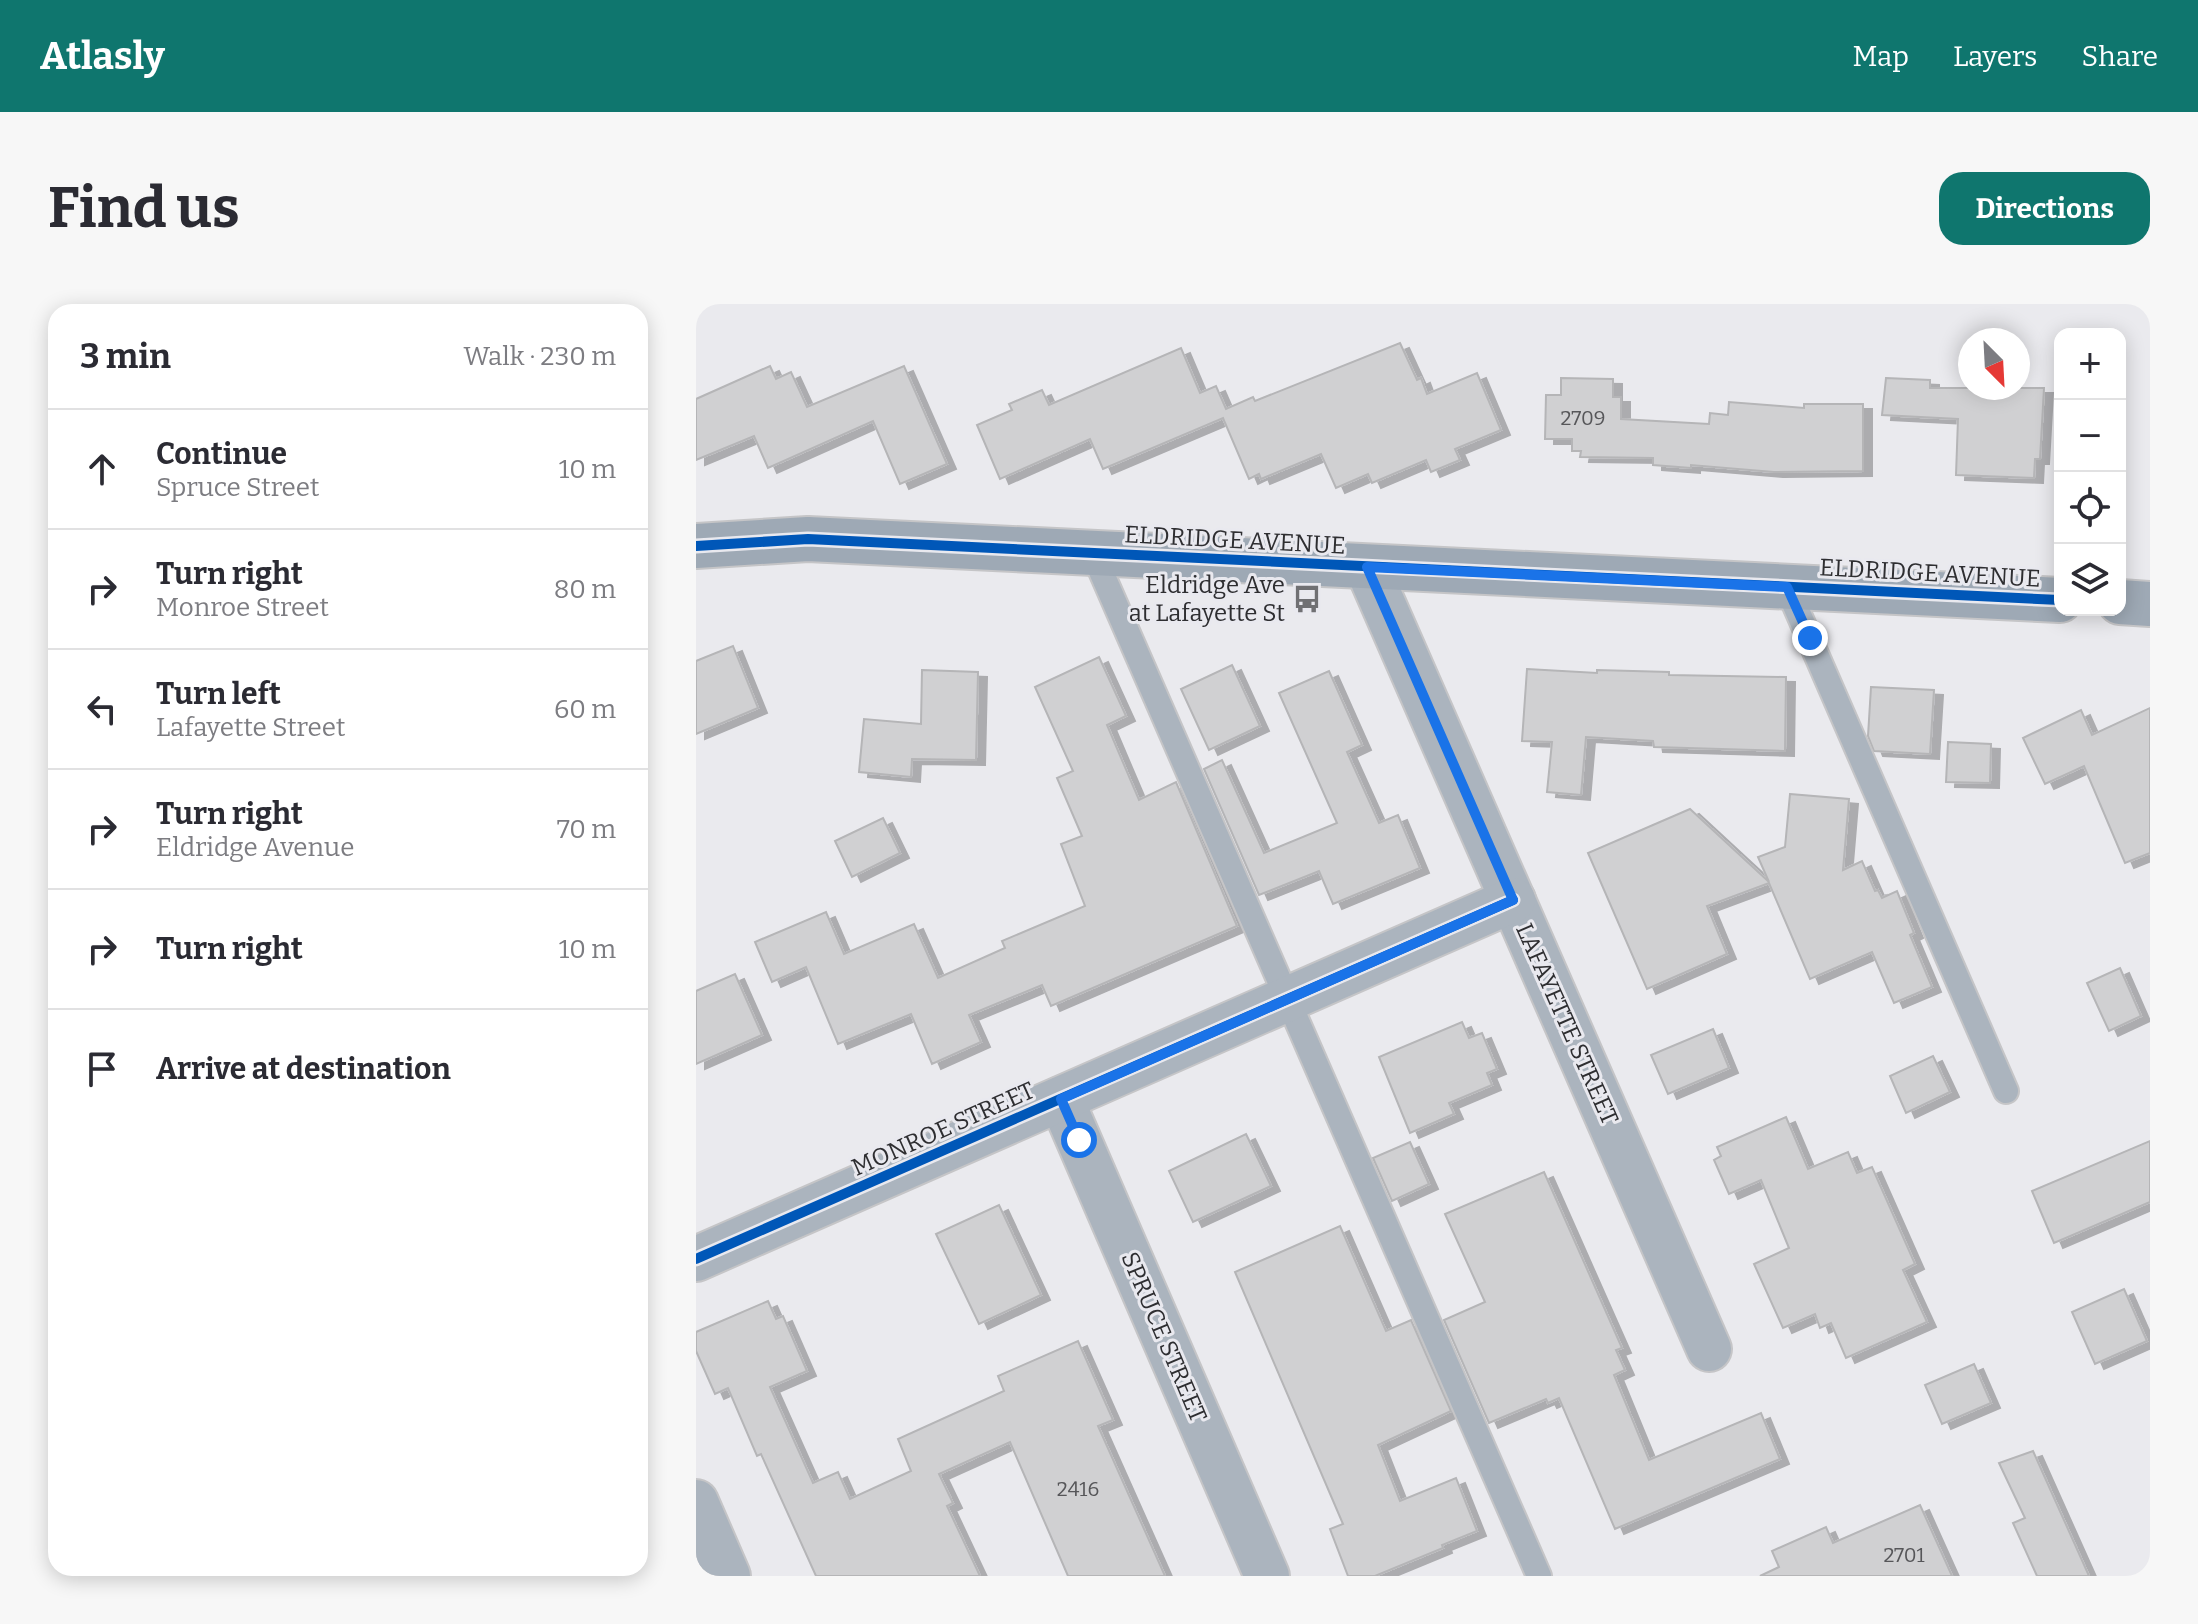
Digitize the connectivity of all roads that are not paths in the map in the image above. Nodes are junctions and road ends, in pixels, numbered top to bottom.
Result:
1 (696, 546) edge
2 (1093, 553) junction
3 (1367, 567) junction
4 (1787, 587) junction
5 (2054, 600) edge
6 (2126, 602) edge
7 (2150, 604) edge
8 (1513, 900) junction
9 (1287, 999) junction
10 (2006, 1091) dead end
11 (1061, 1099) junction
12 (696, 1259) edge
13 (1709, 1349) dead end
14 (696, 1502) edge
15 (728, 1576) edge
16 (1267, 1576) edge
17 (1539, 1576) edge

1 - 2 main road, ELDRIDGE AVENUE
2 - 3 main road, ELDRIDGE AVENUE
2 - 9 lane
3 - 4 main road, ELDRIDGE AVENUE
3 - 8 street, LAFAYETTE STREET
4 - 5 main road, ELDRIDGE AVENUE
4 - 10 lane
6 - 7 main road
8 - 9 street, MONROE STREET
8 - 13 street, LAFAYETTE STREET
9 - 11 street, MONROE STREET
9 - 17 lane
11 - 12 street, MONROE STREET
11 - 16 street, SPRUCE STREET
14 - 15 street

